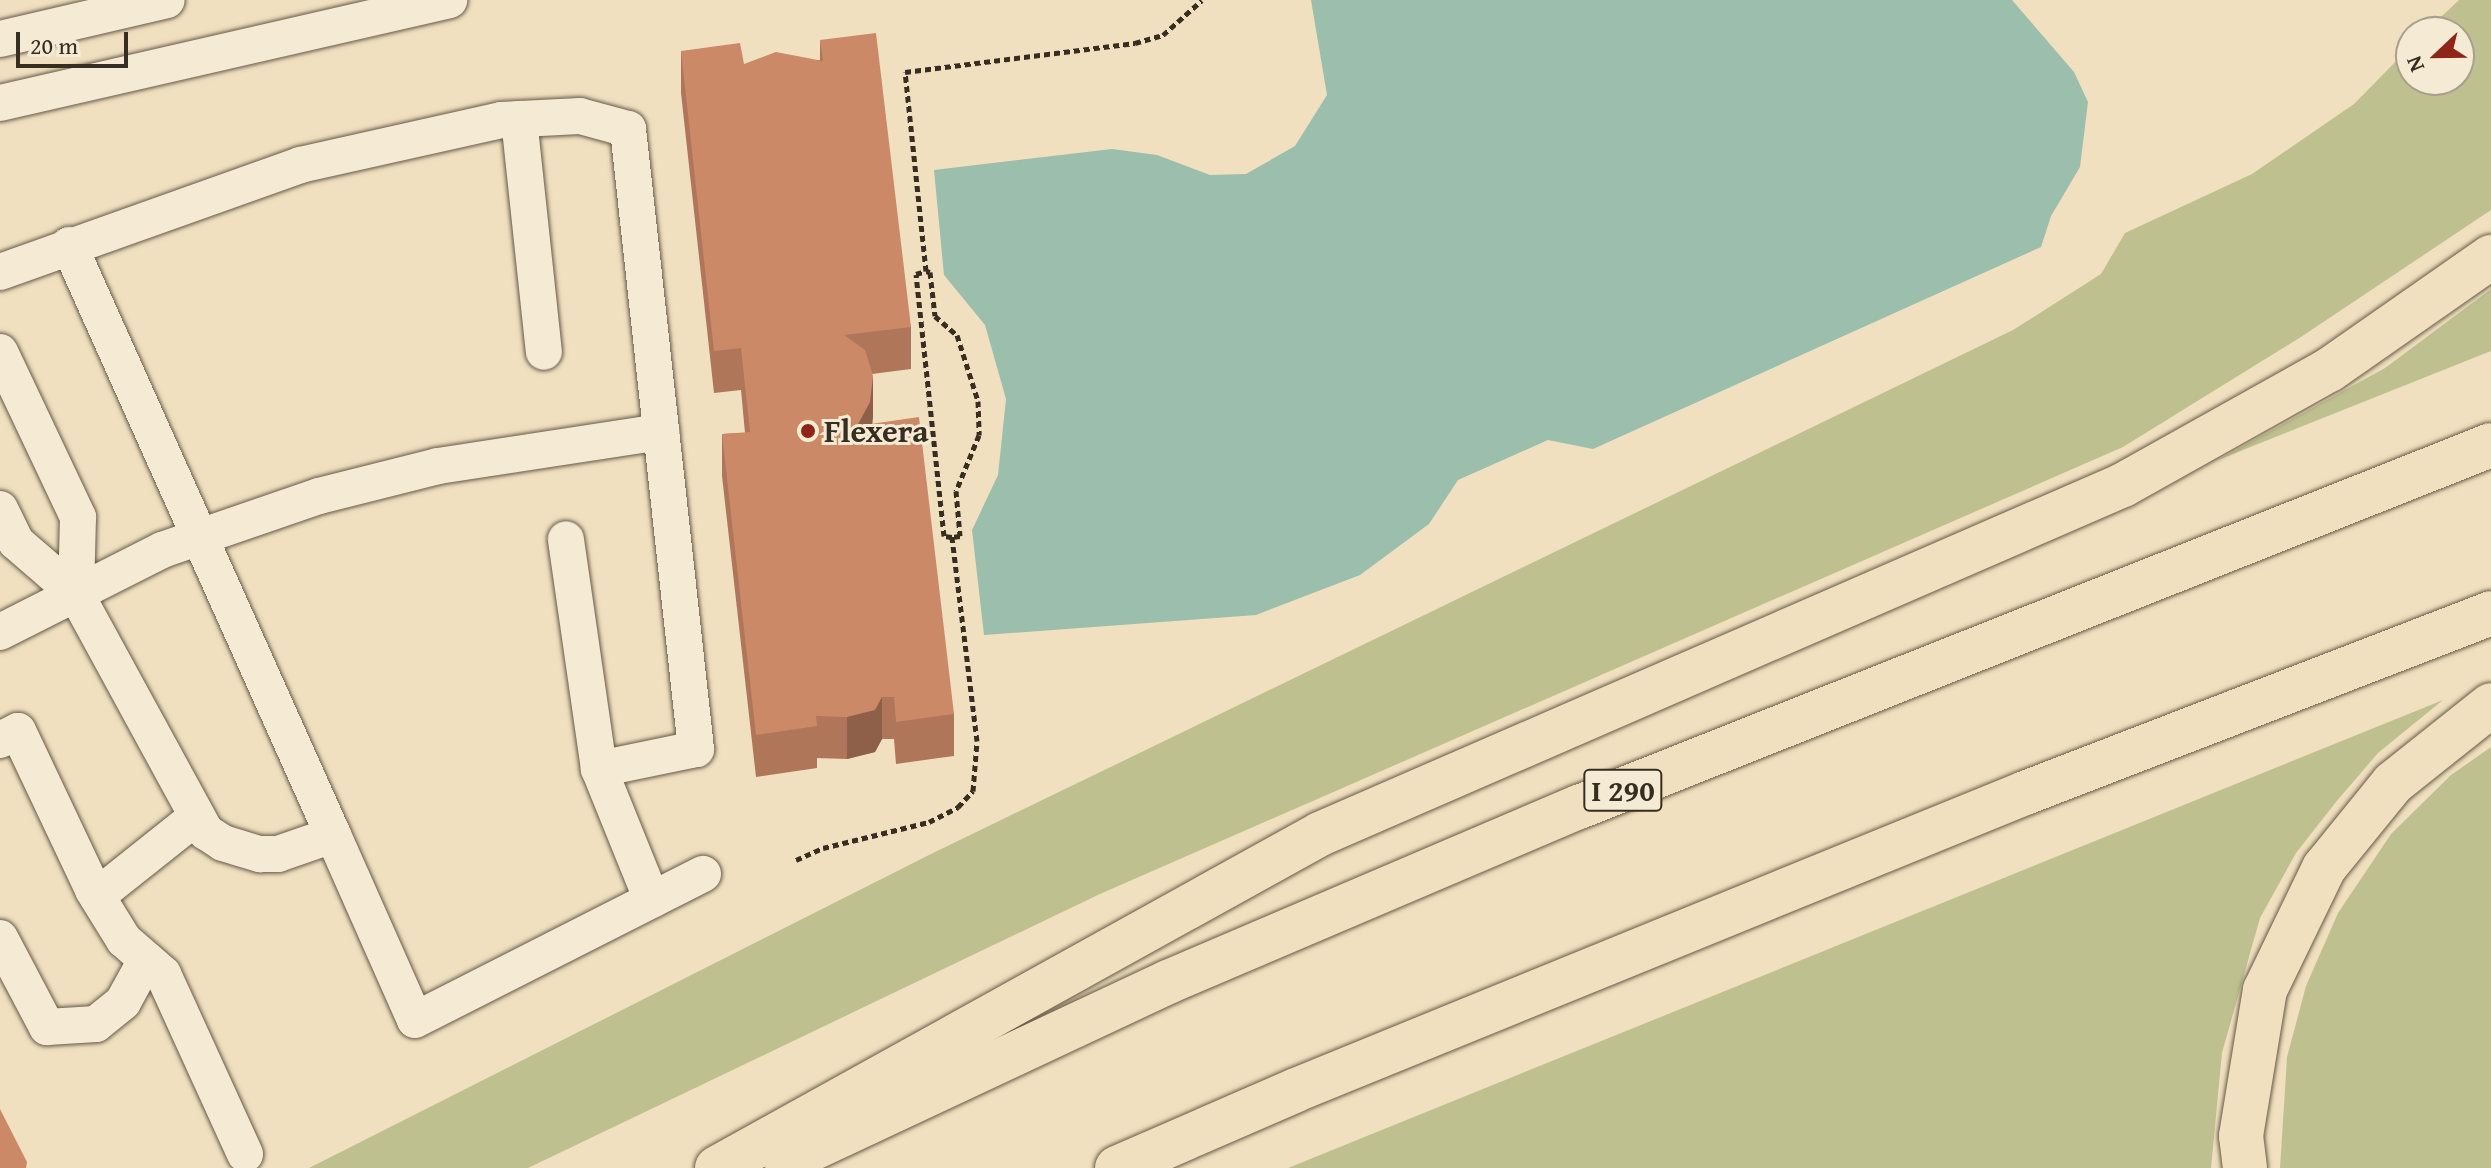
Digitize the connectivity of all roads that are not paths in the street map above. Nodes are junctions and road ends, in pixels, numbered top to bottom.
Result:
1 (167, 0) edge
2 (449, 0) edge
3 (0, 39) edge
4 (0, 103) edge
5 (519, 119) junction
6 (69, 245) junction
7 (2491, 257) edge
8 (0, 272) edge
9 (0, 352) edge
10 (544, 352) dead end
11 (661, 432) junction
12 (2491, 445) edge
13 (0, 509) edge
14 (196, 538) junction
15 (566, 539) dead end
16 (76, 594) junction
17 (2491, 613) edge
18 (0, 632) edge
19 (2491, 705) edge
20 (0, 740) edge
21 (599, 769) junction
22 (195, 818) junction
23 (333, 835) junction
24 (703, 874) dead end
25 (97, 896) junction
26 (652, 900) junction
27 (0, 938) edge
28 (146, 960) junction
29 (245, 1154) dead end
30 (717, 1168) edge
31 (770, 1168) edge
32 (1117, 1168) edge
33 (2245, 1168) edge

1 - 3 street
2 - 4 street
5 - 6 street
5 - 10 street
5 - 11 street
6 - 8 street
6 - 14 street
7 - 30 highway
9 - 16 street
11 - 14 street
11 - 21 street
12 - 31 highway, I 290
13 - 16 street
14 - 16 street
14 - 23 street
15 - 21 street
16 - 18 street
16 - 22 street
17 - 32 highway
19 - 33 highway
20 - 25 street
21 - 26 street
22 - 23 street
22 - 25 street
23 - 26 street
24 - 26 street
25 - 28 street
27 - 28 street
28 - 29 street

